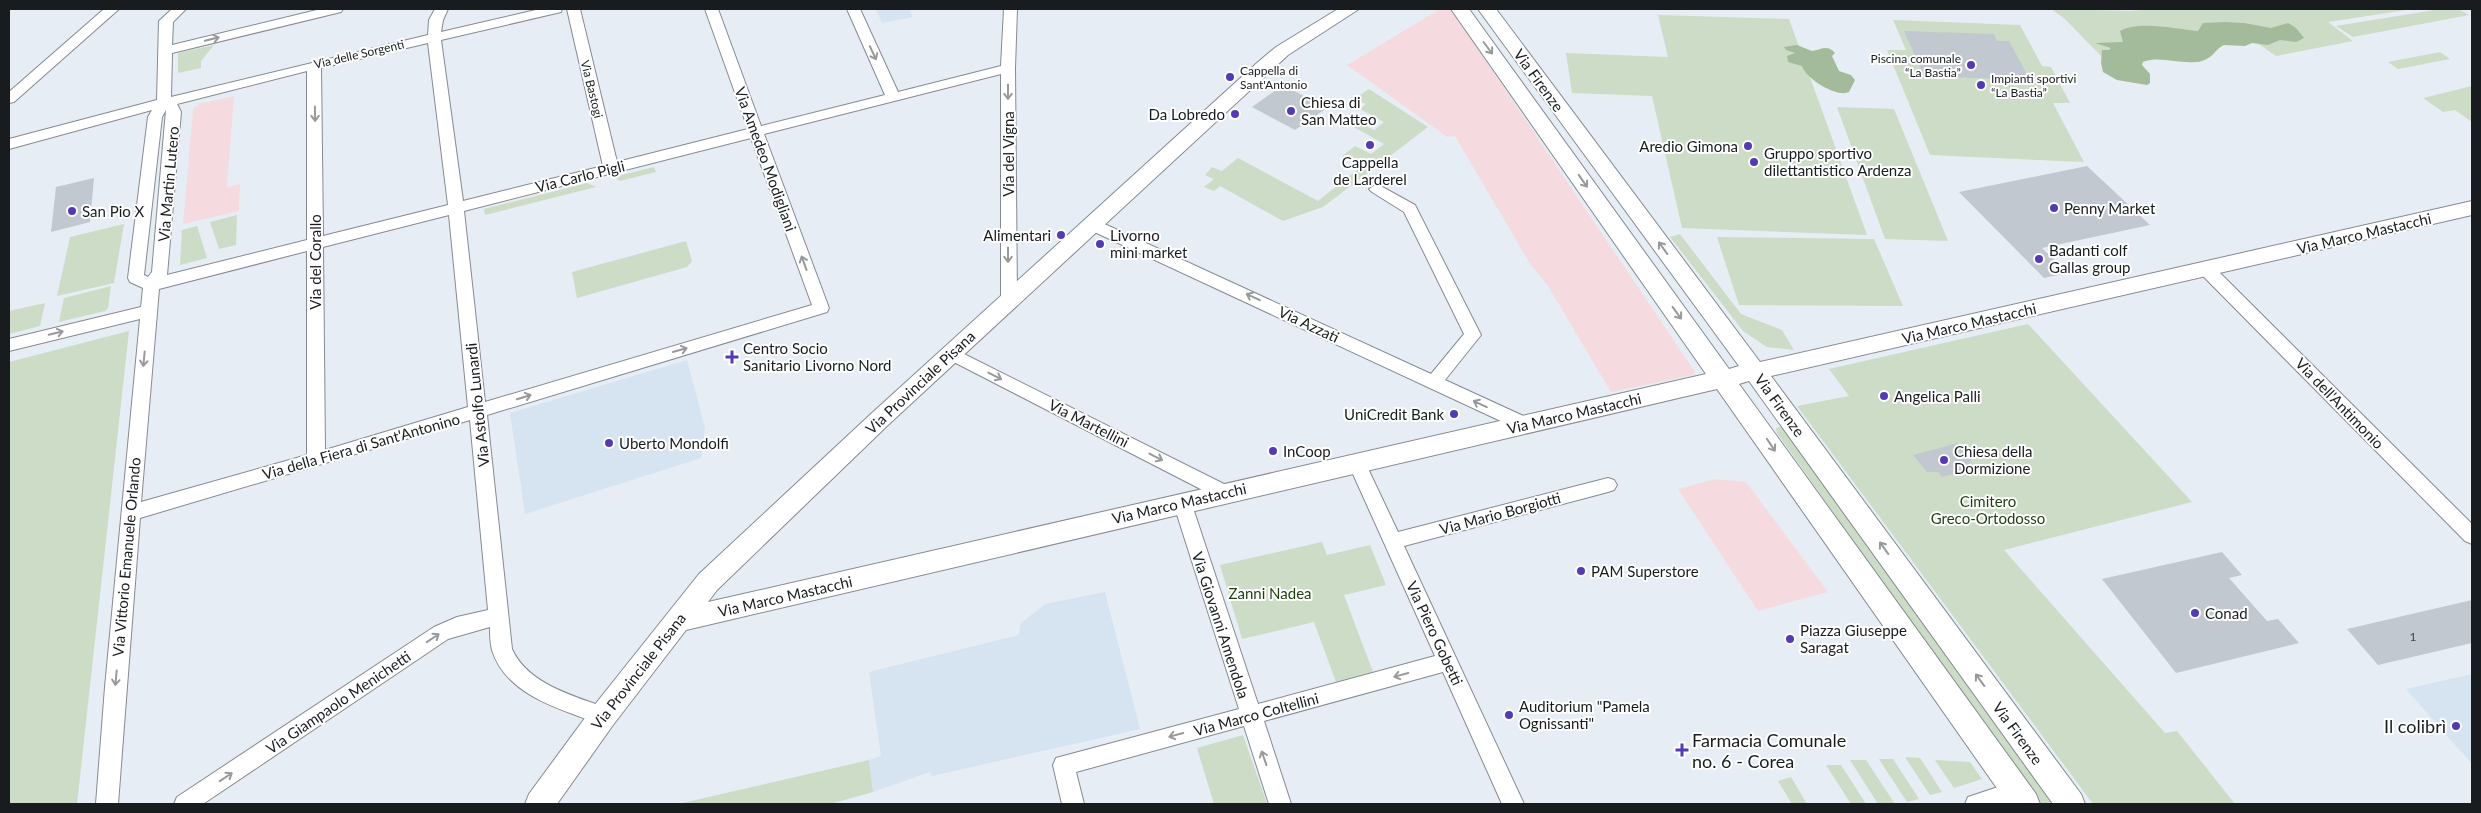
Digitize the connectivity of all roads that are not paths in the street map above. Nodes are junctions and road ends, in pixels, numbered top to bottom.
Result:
1 (112, 9) edge
2 (178, 9) edge
3 (336, 9) edge
4 (441, 9) edge
5 (556, 9) edge
6 (572, 9) edge
7 (712, 9) edge
8 (853, 9) edge
9 (1011, 9) edge
10 (1350, 9) edge
11 (1460, 9) edge
12 (1486, 9) edge
13 (434, 37) junction
14 (164, 51) junction
15 (314, 65) junction
16 (1008, 68) junction
17 (893, 97) junction
18 (9, 99) edge
19 (164, 102) junction
20 (756, 132) junction
21 (9, 144) edge
22 (611, 168) junction
23 (1377, 189) dead end
24 (456, 207) junction
25 (2472, 208) edge
26 (1093, 225) junction
27 (314, 243) junction
28 (2207, 270) junction
29 (151, 285) junction
30 (1009, 300) junction
31 (821, 308) joint
32 (148, 311) junction
33 (9, 345) edge
34 (952, 354) junction
35 (1755, 371) junction
36 (1724, 378) junction
37 (1434, 382) junction
38 (478, 412) junction
39 (1524, 424) junction
40 (316, 458) junction
41 (1357, 462) junction
42 (1608, 485) dead end
43 (1225, 493) junction
44 (1182, 502) junction
45 (130, 513) junction
46 (2472, 536) edge
47 (1392, 541) junction
48 (499, 616) junction
49 (677, 621) junction
50 (1448, 662) junction
51 (1250, 715) junction
52 (603, 716) junction
53 (2020, 798) edge
54 (107, 804) edge
55 (185, 804) edge
56 (540, 804) edge
57 (1073, 804) edge
58 (1280, 804) edge
59 (1513, 804) edge
60 (1976, 804) edge
61 (2070, 804) edge

1 - 18 street
2 - 14 street
14 -> 3 street
4 - 13 street, Via Astolfo Lunardi
5 - 13 street, Via delle Sorgenti
6 - 22 street, Via Bastogi
7 - 20 street, Via Amedeo Modigliani
8 -> 17 street
9 - 16 street, Via del Vigna
10 - 26 street, Via Provinciale Pisana
11 -> 36 street, Via Firenze
35 -> 12 street, Via Firenze
13 - 15 street, Via delle Sorgenti
13 - 24 street, Via Astolfo Lunardi
14 - 19 street
15 - 19 street, Via delle Sorgenti
15 -> 27 street, Via del Corallo
16 - 17 street, Via Carlo Pigli
16 -> 30 street, Via del Vigna
17 - 20 street, Via Carlo Pigli
19 - 21 street, Via delle Sorgenti
19 - 29 street, Via Martin Lutero
19 - 29 street, Via Martin Lutero
20 - 22 street, Via Carlo Pigli
31 -> 20 street, Via Amedeo Modigliani
22 - 24 street, Via Carlo Pigli
23 - 37 street
24 - 27 street, Via Carlo Pigli
24 - 38 street, Via Astolfo Lunardi
25 - 28 street, Via Marco Mastacchi
26 - 30 street, Via Provinciale Pisana
37 -> 26 street, Via Azzati
27 - 29 street, Via Carlo Pigli
27 - 40 street, Via del Corallo
28 - 35 street, Via Marco Mastacchi
28 - 46 street, Via dell'Antimonio
29 - 32 street, Via Martin Lutero
30 - 34 street, Via Provinciale Pisana
38 -> 31 street, Via della Fiera di Sant'Antonino
33 -> 32 street
32 -> 45 street, Via Vittorio Emanuele Orlando
34 -> 43 street, Via Martellini
34 - 49 street, Via Provinciale Pisana
35 - 36 street, Via Marco Mastacchi
61 -> 35 street, Via Firenze
36 - 39 street, Via Marco Mastacchi
36 -> 53 street, Via Firenze
39 -> 37 street, Via Azzati
38 - 40 street, Via della Fiera di Sant'Antonino
38 - 48 street, Via Astolfo Lunardi
39 - 41 street, Via Marco Mastacchi
40 - 45 street, Via della Fiera di Sant'Antonino
41 - 43 street, Via Marco Mastacchi
41 - 47 street, Via Piero Gobetti
42 - 47 street, Via Mario Borgiotti
43 - 44 street, Via Marco Mastacchi
44 - 49 street, Via Marco Mastacchi
44 - 51 street, Via Giovanni Amendola
45 -> 54 street, Via Vittorio Emanuele Orlando
47 - 50 street, Via Piero Gobetti
48 - 52 street, Via Astolfo Lunardi
55 -> 48 street, Via Giampaolo Menichetti
49 - 52 street, Via Provinciale Pisana
50 -> 51 street, Via Marco Coltellini
50 - 59 street, Via Piero Gobetti
51 -> 57 street, Via Marco Coltellini
58 -> 51 street, Via Giovanni Amendola
52 - 56 street, Via Provinciale Pisana
53 - 60 street

